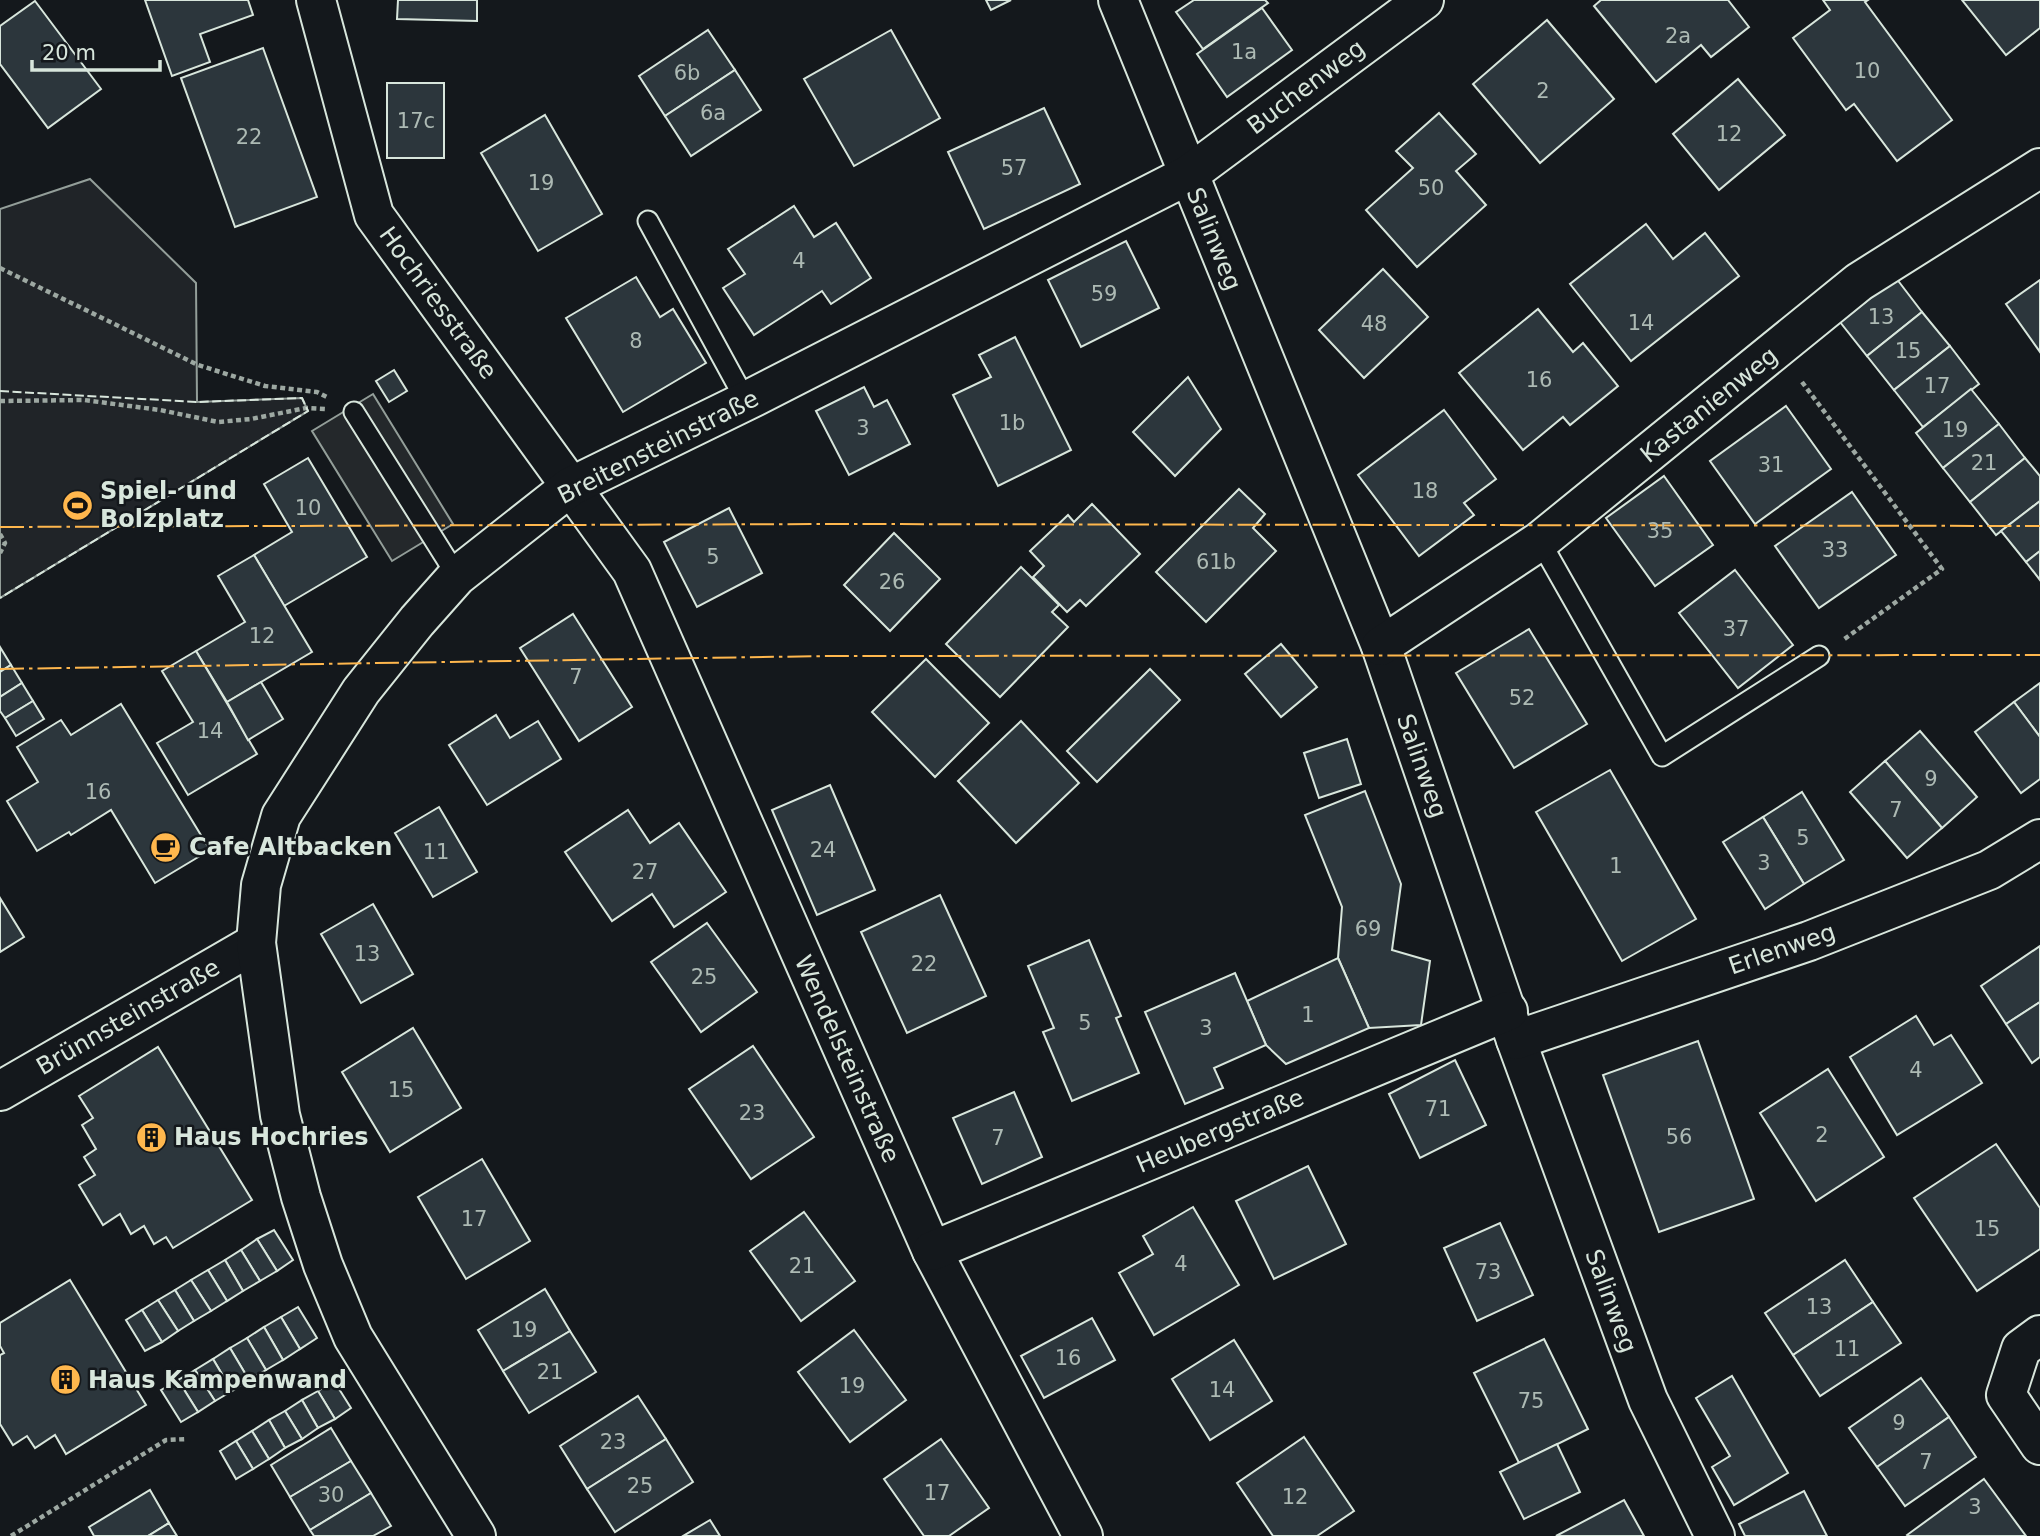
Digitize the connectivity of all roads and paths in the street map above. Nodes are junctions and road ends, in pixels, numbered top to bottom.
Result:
1 (316, 0) edge
2 (1118, 0) edge
3 (1424, 0) edge
4 (2040, 168) edge
5 (1188, 175) junction
6 (648, 221) dead end
7 (0, 268) edge
8 (1777, 349) junction
9 (0, 401) edge
10 (746, 401) junction
11 (354, 412) junction
12 (570, 487) junction
13 (0, 534) edge
14 (1540, 541) junction
15 (0, 553) edge
16 (632, 570) joint
17 (457, 576) junction
18 (1381, 646) junction
19 (1819, 656) joint
20 (2040, 839) edge
21 (256, 943) junction
22 (1512, 1026) junction
23 (0, 1091) edge
24 (932, 1251) junction
25 (2040, 1335) edge
26 (187, 1439) dead end
27 (2040, 1445) edge
28 (11, 1536) edge
29 (476, 1536) edge
30 (1083, 1536) edge
31 (1715, 1536) edge

1 - 12 street, Hochriesstraße
2 - 5 street, Salinweg
3 - 5 street, Buchenweg
4 - 8 street, Kastanienweg
5 - 10 street, Breitensteinstraße
5 - 18 street, Salinweg
6 - 10 lane
7 - 11 path
8 - 14 street, Kastanienweg
8 - 19 path
9 - 11 path
10 - 12 street, Breitensteinstraße
11 - 17 lane
12 - 16 street, Hochriesstraße
12 - 17 street, Breitensteinstraße
13 - 15 path
14 - 18 street, Kastanienweg
14 - 19 lane
16 - 24 street, Wendelsteinstraße
17 - 21 street, Breitensteinstraße
18 - 22 street, Salinweg
20 - 22 street, Erlenweg
21 - 23 street, Brünnsteinstraße
21 - 29 street, Breitensteinstraße
22 - 24 street, Heubergstraße
22 - 31 street, Salinweg
24 - 30 street, Wendelsteinstraße
25 - 27 street
26 - 28 path

